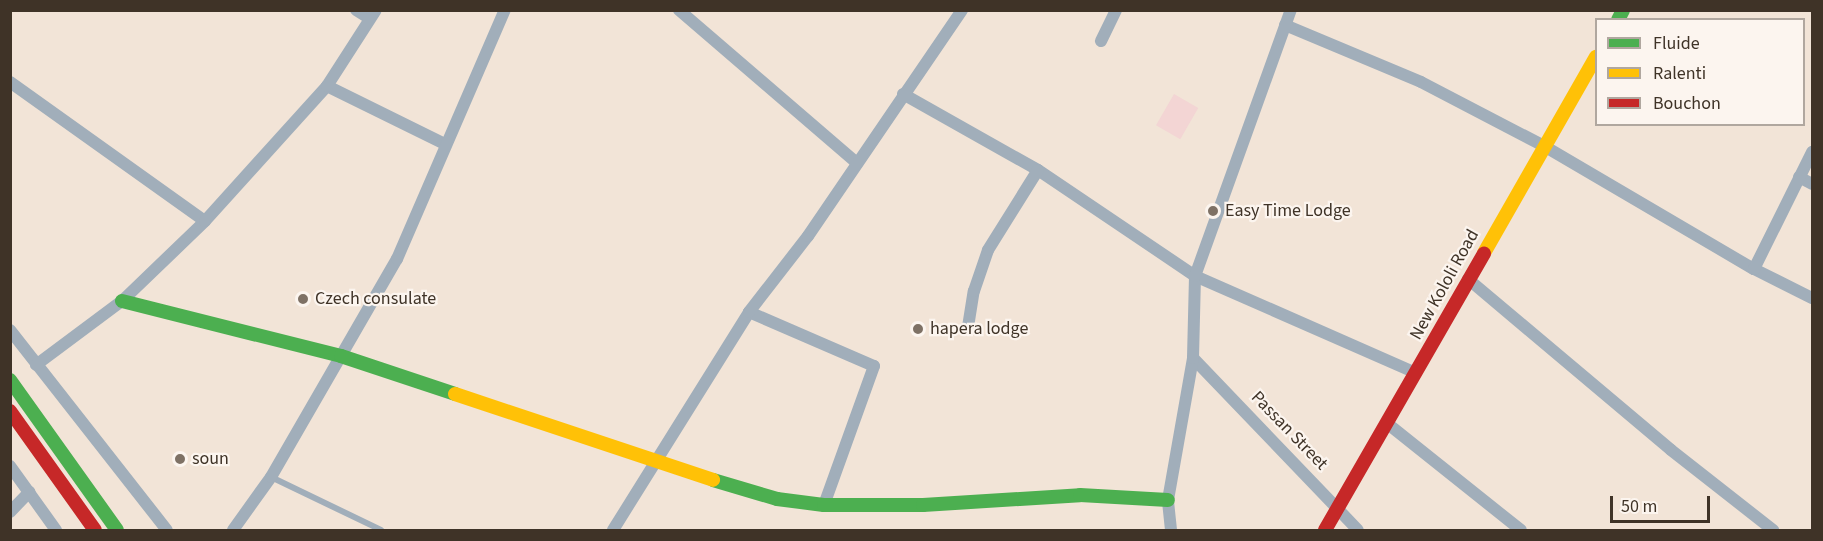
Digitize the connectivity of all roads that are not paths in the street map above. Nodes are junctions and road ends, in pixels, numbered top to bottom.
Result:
1 (356, 10) edge
2 (505, 10) edge
3 (679, 10) edge
4 (962, 10) edge
5 (1116, 10) edge
6 (1291, 10) edge
7 (373, 14) edge
8 (1285, 25) junction
9 (1101, 41) dead end
10 (1595, 59) edge
11 (10, 82) edge
12 (327, 86) junction
13 (903, 94) junction
14 (445, 144) junction
15 (1544, 146) junction
16 (1812, 152) edge
17 (857, 163) junction
18 (1038, 170) junction
19 (1799, 177) junction
20 (1812, 184) edge
21 (205, 221) junction
22 (1754, 269) junction
23 (1195, 276) junction
24 (1468, 279) junction
25 (1812, 298) edge
26 (122, 301) junction
27 (749, 312) junction
28 (968, 327) dead end
29 (10, 330) edge
30 (341, 356) junction
31 (1193, 358) junction
32 (36, 365) junction
33 (1416, 373) junction
34 (10, 380) edge
35 (10, 411) edge
36 (1388, 424) junction
37 (655, 462) junction
38 (10, 466) edge
39 (271, 477) junction
40 (29, 492) junction
41 (1168, 500) junction
42 (824, 505) junction
43 (1339, 509) junction
44 (10, 512) edge
45 (56, 531) edge
46 (95, 531) edge
47 (117, 531) edge
48 (167, 531) edge
49 (233, 531) edge
50 (381, 531) edge
51 (613, 531) edge
52 (1171, 531) edge
53 (1324, 531) edge
54 (1358, 531) edge
55 (1521, 531) edge
56 (1773, 531) edge

1 - 7 street
2 - 14 street
3 - 17 street
4 - 13 street
5 - 9 street
6 - 8 street
7 - 12 street
8 - 15 street
8 - 23 street
10 - 15 street, New Kololi Road
11 - 21 street
12 - 14 street
12 - 21 street
13 - 17 street
13 - 18 street
14 - 30 street
15 - 22 street
15 - 24 street, New Kololi Road
16 - 19 street
17 - 27 street
18 - 23 street
18 - 28 street
19 - 20 street
19 - 22 street
21 - 26 street
22 - 25 street
23 - 31 street
23 - 33 street
24 - 33 street, New Kololi Road
24 - 56 street
26 - 30 street
26 - 32 street
27 - 37 street
27 - 42 street
29 - 32 street
30 - 37 street
30 - 39 street
31 - 41 street
31 - 43 street, Passan Street
32 - 48 street
33 - 36 street, New Kololi Road
34 - 47 street
35 - 46 street
36 - 43 street, New Kololi Road
36 - 55 street
37 - 42 street
37 - 51 street
38 - 40 street
39 - 49 street
39 - 50 lane
40 - 44 street
40 - 45 street
41 - 42 street
41 - 52 street
43 - 53 street, New Kololi Road
43 - 54 street, Passan Street

